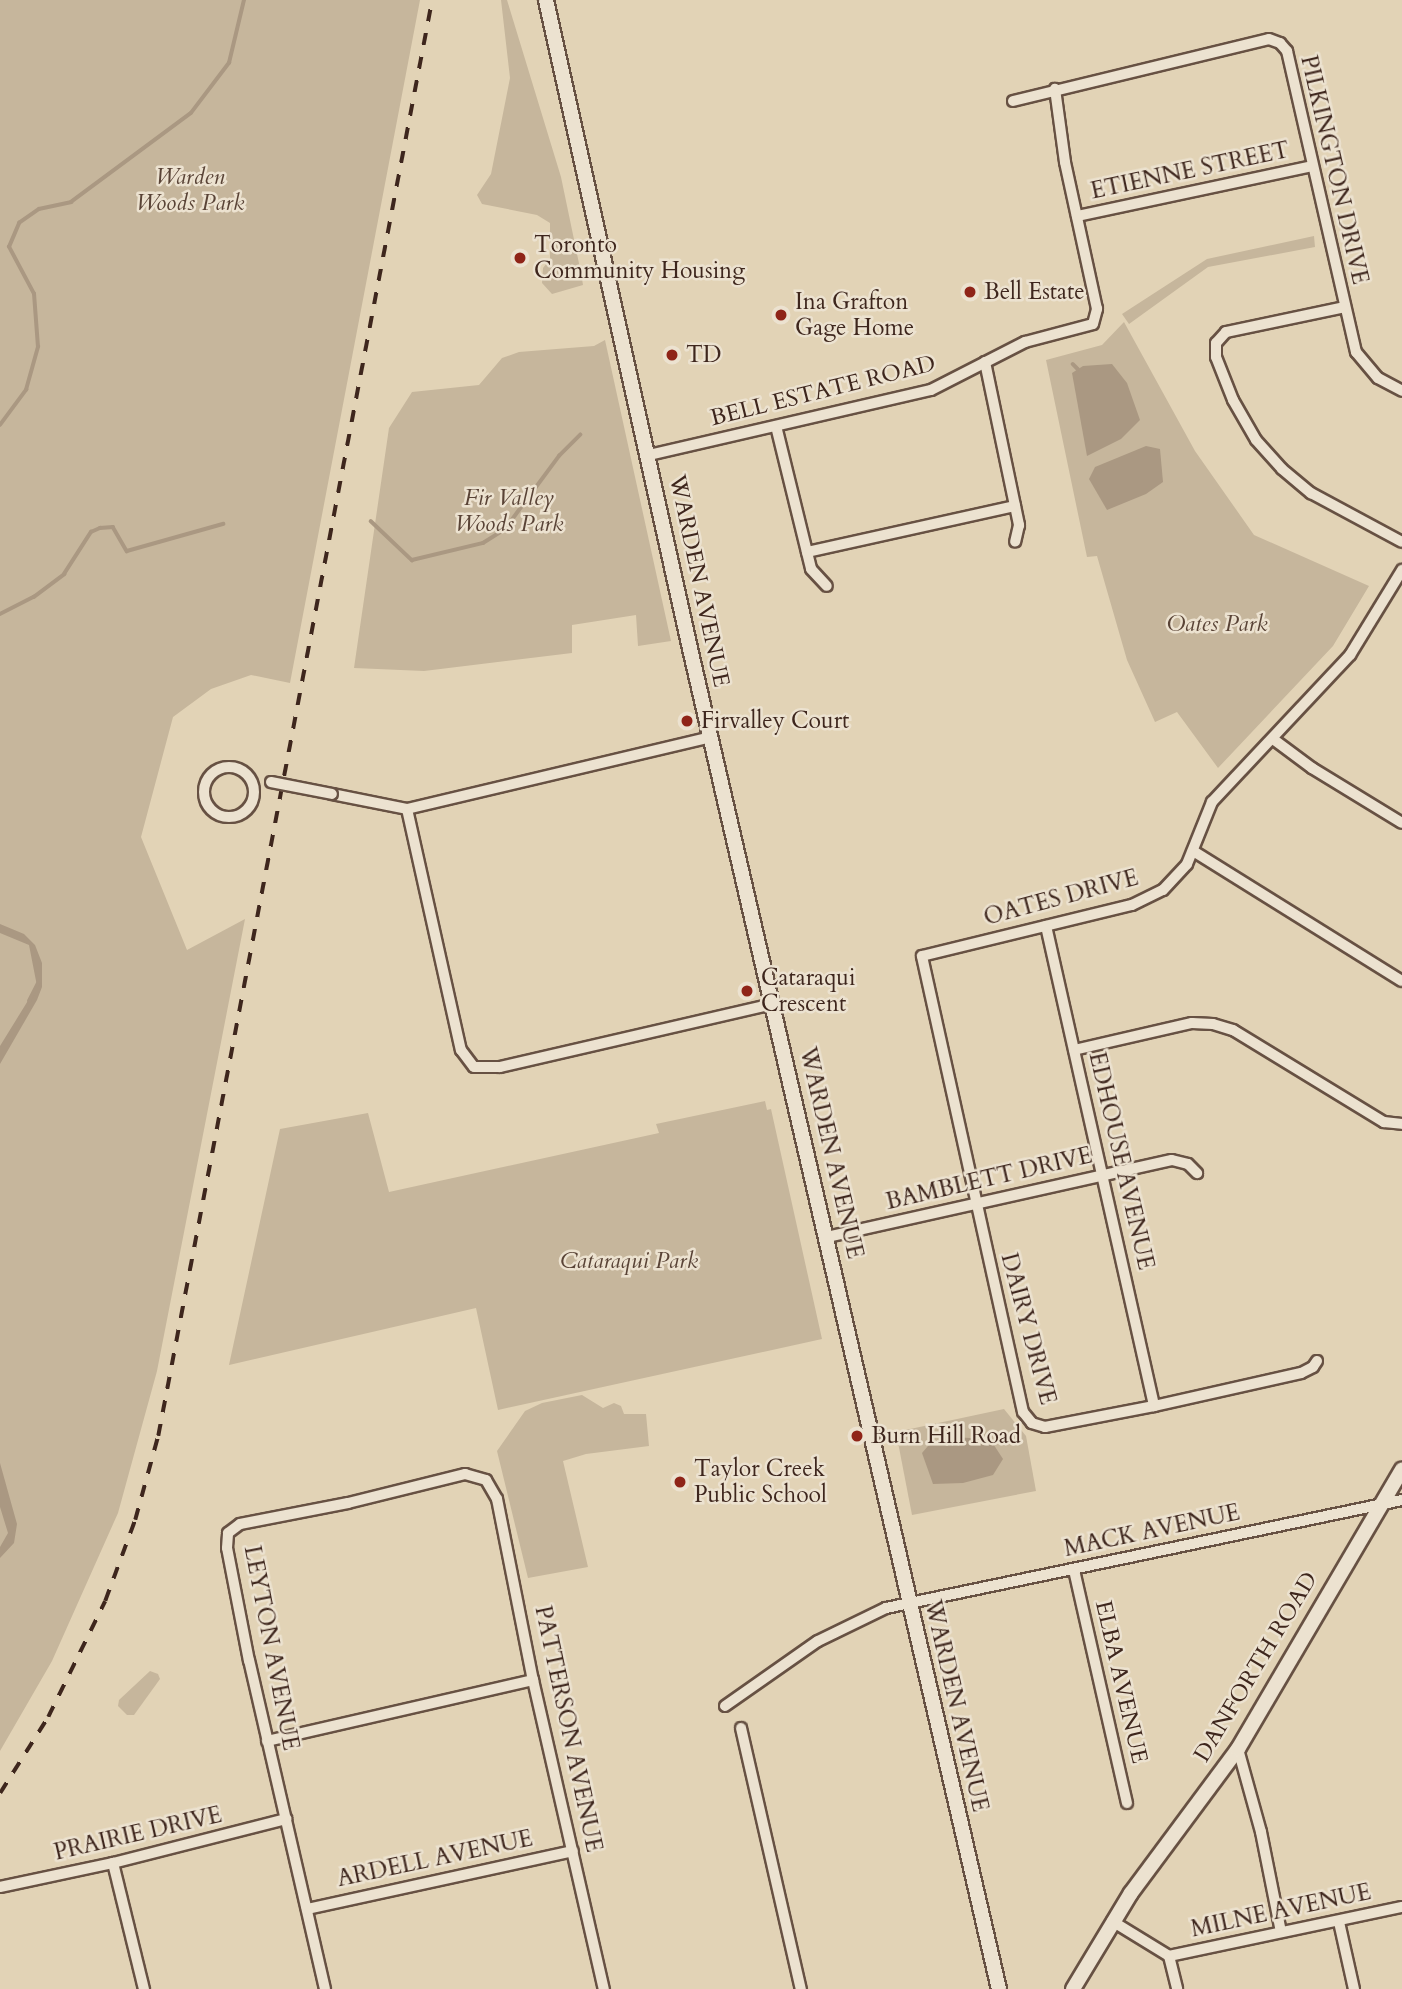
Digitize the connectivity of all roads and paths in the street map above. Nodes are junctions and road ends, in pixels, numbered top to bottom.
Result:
1 (546, 0) edge
2 (1055, 89) junction
3 (1013, 102) dead end
4 (1312, 166) junction
5 (1077, 216) junction
6 (1345, 307) junction
7 (985, 362) junction
8 (1402, 391) edge
9 (776, 426) junction
10 (649, 455) junction
11 (1015, 506) junction
12 (1015, 542) dead end
13 (1402, 542) edge
14 (807, 552) junction
15 (1402, 570) edge
16 (827, 586) dead end
17 (711, 737) junction
18 (1273, 738) junction
19 (250, 778) junction
20 (407, 809) junction
21 (1400, 817) edge
22 (1193, 851) junction
23 (1046, 926) junction
24 (922, 956) joint
25 (1402, 981) edge
26 (773, 1004) junction
27 (1074, 1050) junction
28 (1402, 1124) edge
29 (1197, 1173) dead end
30 (1102, 1175) junction
31 (975, 1205) junction
32 (827, 1237) junction
33 (1317, 1361) dead end
34 (1154, 1406) junction
35 (1402, 1469) edge
36 (486, 1480) joint
37 (1402, 1500) edge
38 (1380, 1504) junction
39 (1074, 1570) junction
40 (910, 1603) junction
41 (533, 1679) junction
42 (725, 1706) dead end
43 (741, 1728) dead end
44 (267, 1741) junction
45 (1238, 1749) junction
46 (1127, 1803) dead end
47 (286, 1819) junction
48 (573, 1851) junction
49 (113, 1863) junction
50 (0, 1887) edge
51 (1402, 1907) edge
52 (307, 1909) junction
53 (1112, 1921) junction
54 (1339, 1922) junction
55 (1281, 1932) junction
56 (1169, 1956) junction
57 (144, 1989) edge
58 (325, 1989) edge
59 (604, 1989) edge
60 (801, 1989) edge
61 (999, 1989) edge
62 (1073, 1989) edge
63 (1177, 1989) edge
64 (1354, 1989) edge

1 - 10 main road, WARDEN AVENUE
2 - 3 street, PILKINGTON DRIVE
2 - 4 street, PILKINGTON DRIVE
2 - 5 street, BELL ESTATE ROAD
4 - 5 street, ETIENNE STREET
4 - 6 street, PILKINGTON DRIVE
5 - 7 street, BELL ESTATE ROAD
6 - 8 street, PILKINGTON DRIVE
6 - 13 street
7 - 9 street, BELL ESTATE ROAD
7 - 11 street
9 - 10 street, BELL ESTATE ROAD
9 - 14 street
10 - 17 main road, WARDEN AVENUE
11 - 12 street
11 - 14 street
14 - 16 street
15 - 18 street
17 - 20 street
17 - 26 main road, WARDEN AVENUE
18 - 21 street
18 - 22 street, OATES DRIVE
19 - 19 street
19 - 20 street, bridge
20 - 26 street
22 - 23 street, OATES DRIVE
22 - 25 street
23 - 24 street, OATES DRIVE
23 - 27 street, EDHOUSE AVENUE
24 - 31 street, DAIRY DRIVE
26 - 32 main road, WARDEN AVENUE
27 - 28 street
27 - 30 street, EDHOUSE AVENUE
29 - 30 street, BAMBLETT DRIVE
30 - 31 street, BAMBLETT DRIVE
30 - 34 street, EDHOUSE AVENUE
31 - 32 street, BAMBLETT DRIVE
31 - 34 street, DAIRY DRIVE
32 - 40 main road, WARDEN AVENUE
33 - 34 street, DAIRY DRIVE
35 - 38 main road, DANFORTH ROAD
36 - 41 street, PATTERSON AVENUE
36 - 44 street, LEYTON AVENUE
37 - 38 street, MACK AVENUE
38 - 39 street, MACK AVENUE
38 - 45 main road, DANFORTH ROAD
39 - 40 street, MACK AVENUE
39 - 46 street, ELBA AVENUE
40 - 42 street
40 - 61 main road, WARDEN AVENUE
41 - 44 street
41 - 48 street, PATTERSON AVENUE
43 - 60 street
44 - 47 street, LEYTON AVENUE
45 - 53 main road, DANFORTH ROAD
45 - 55 street
47 - 49 street, PRAIRIE DRIVE
47 - 52 street, LEYTON AVENUE
48 - 52 street, ARDELL AVENUE
48 - 59 street, PATTERSON AVENUE
49 - 50 street, PRAIRIE DRIVE
49 - 57 street
51 - 54 street, MILNE AVENUE
52 - 58 street, LEYTON AVENUE
53 - 56 street
53 - 62 main road, DANFORTH ROAD
54 - 55 street, MILNE AVENUE
54 - 64 street
55 - 56 street, MILNE AVENUE
56 - 63 street

